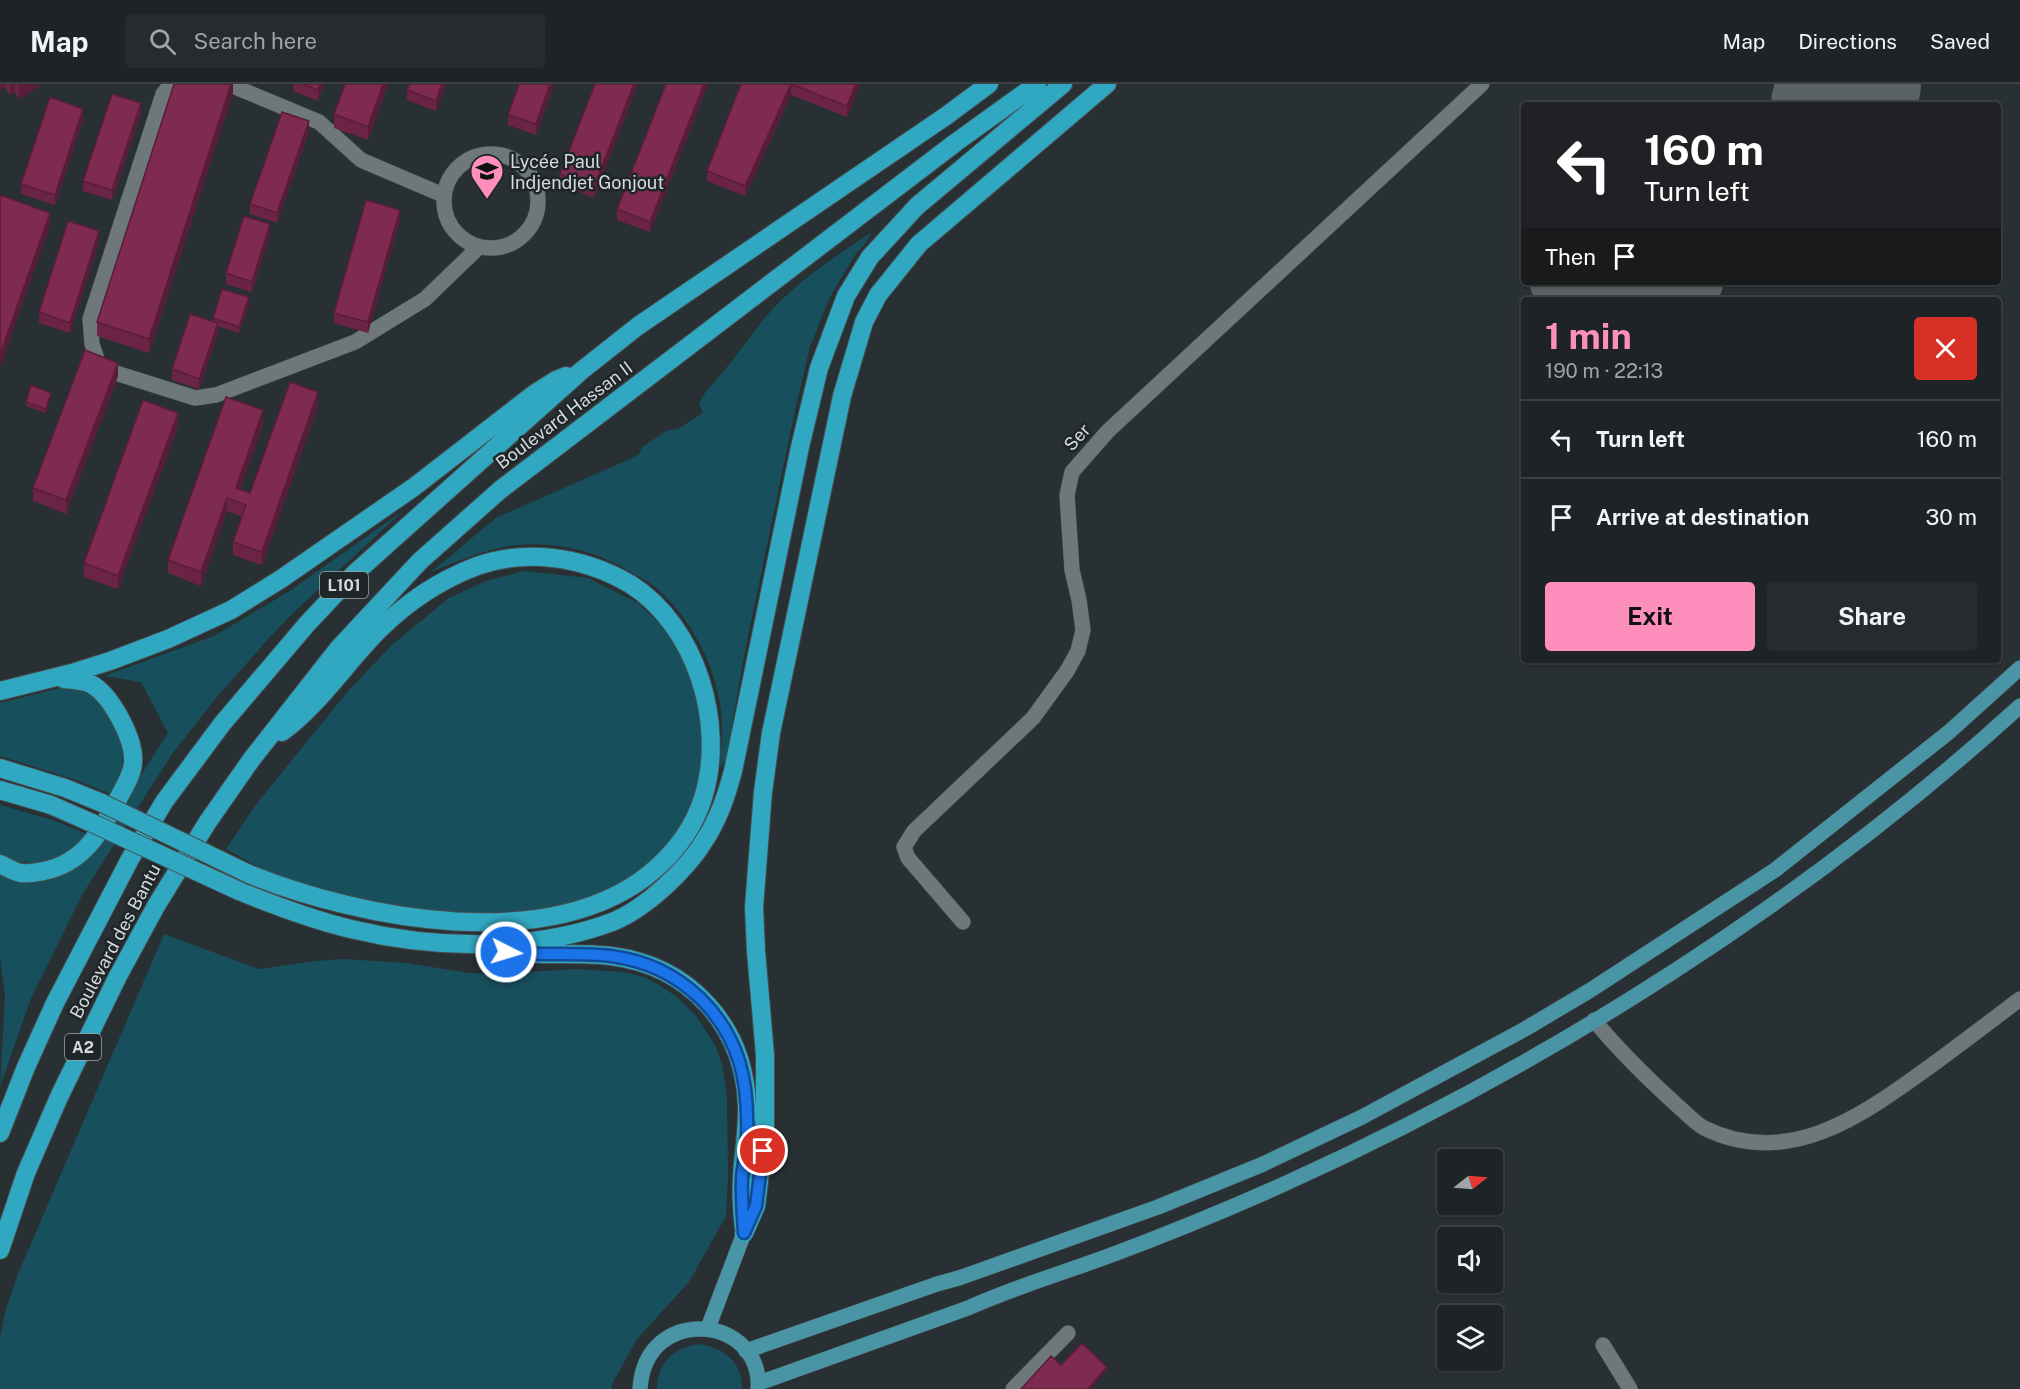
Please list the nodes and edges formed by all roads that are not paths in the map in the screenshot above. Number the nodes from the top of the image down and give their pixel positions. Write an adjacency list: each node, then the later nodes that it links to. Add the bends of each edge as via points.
1 (171, 84): 9 (street, via 163,93 90,319 92,344 100,368 195,398 216,395 355,342 425,299)
2 (228, 84): 8 (street, via 319,122 361,160)
3 (989, 84): 10 (highway, Boulevard Hassan II / L101, via 638,326)
4 (1037, 84): 15 (highway, Boulevard Hassan II, via 500,490 420,561 385,598 338,649)
5 (1063, 84): 22 (highway, via 917,206 870,257 846,296 819,368 800,447 733,771 717,817 698,852 670,881 612,921 525,943)
6 (1107, 84): 26 (highway, via 919,244 878,296 854,352 773,721 763,792 754,908 765,1056 765,1132 756,1206)
7 (1482, 84): 21 (street, Ser, via 1108,431 1072,472 1067,495 1072,570 1083,630 1078,651 1033,718 914,831 904,847 908,858)
8 (443, 195): 9 (street, via 448,222 466,242); 9 (street, via 453,170 475,155 502,154 525,168 537,192 538,206 531,225 518,240 506,246)
9 (479, 247)
10 (581, 371): 12 (highway, via 534,394 414,487 231,610 148,647); 18 (highway, Boulevard Hassan II / L101, via 354,574 222,724)
11 (2020, 668): 31 (main road, via 1949,732 1774,870 1588,991 1441,1076 1330,1133 1168,1203)
12 (44, 680): 13 (highway); 20 (highway, via 85,681 101,691 123,725 133,763 111,812 92,844 79,856 58,867 31,873)
13 (0, 691)
14 (2020, 706): 24 (main road, via 1881,823 1764,911)
15 (262, 747): 16 (highway, bridge, via 296,722 379,630 417,598 481,565 530,557 598,568 631,585 652,603 690,655 711,725 707,782 696,815 665,860 616,896 579,909 520,920 438,920 339,904 249,874 102,803); 19 (highway, Boulevard Hassan II)
16 (0, 768)
17 (0, 790): 22 (highway, bridge, via 51,805 280,908 350,929)
18 (144, 834): 25 (highway, Boulevard des Bantu / A2, via 56,1004)
19 (188, 854): 27 (highway, Boulevard des Bantu / A2, via 133,947 73,1065 26,1173)
20 (0, 864)
21 (963, 921)
22 (468, 944): 26 (highway, via 527,955 611,956 633,961 661,969 712,1010 728,1032 745,1079)
23 (2020, 999): 24 (street, via 1865,1111 1826,1130 1784,1142 1738,1140 1701,1127 1616,1048)
24 (1594, 1020): 32 (main road, via 1433,1112 1271,1190 1108,1256)
25 (0, 1132)
26 (744, 1233): 28 (main road)
27 (0, 1250)
28 (708, 1328): 31 (main road, via 735,1340); 33 (main road, via 672,1334 658,1344 640,1376)
29 (1068, 1332): 34 (street)
30 (1603, 1346): 35 (street)
31 (746, 1351): 32 (main road, via 755,1366)
32 (758, 1386)
33 (640, 1389)
34 (1013, 1389)
35 (1630, 1389)

